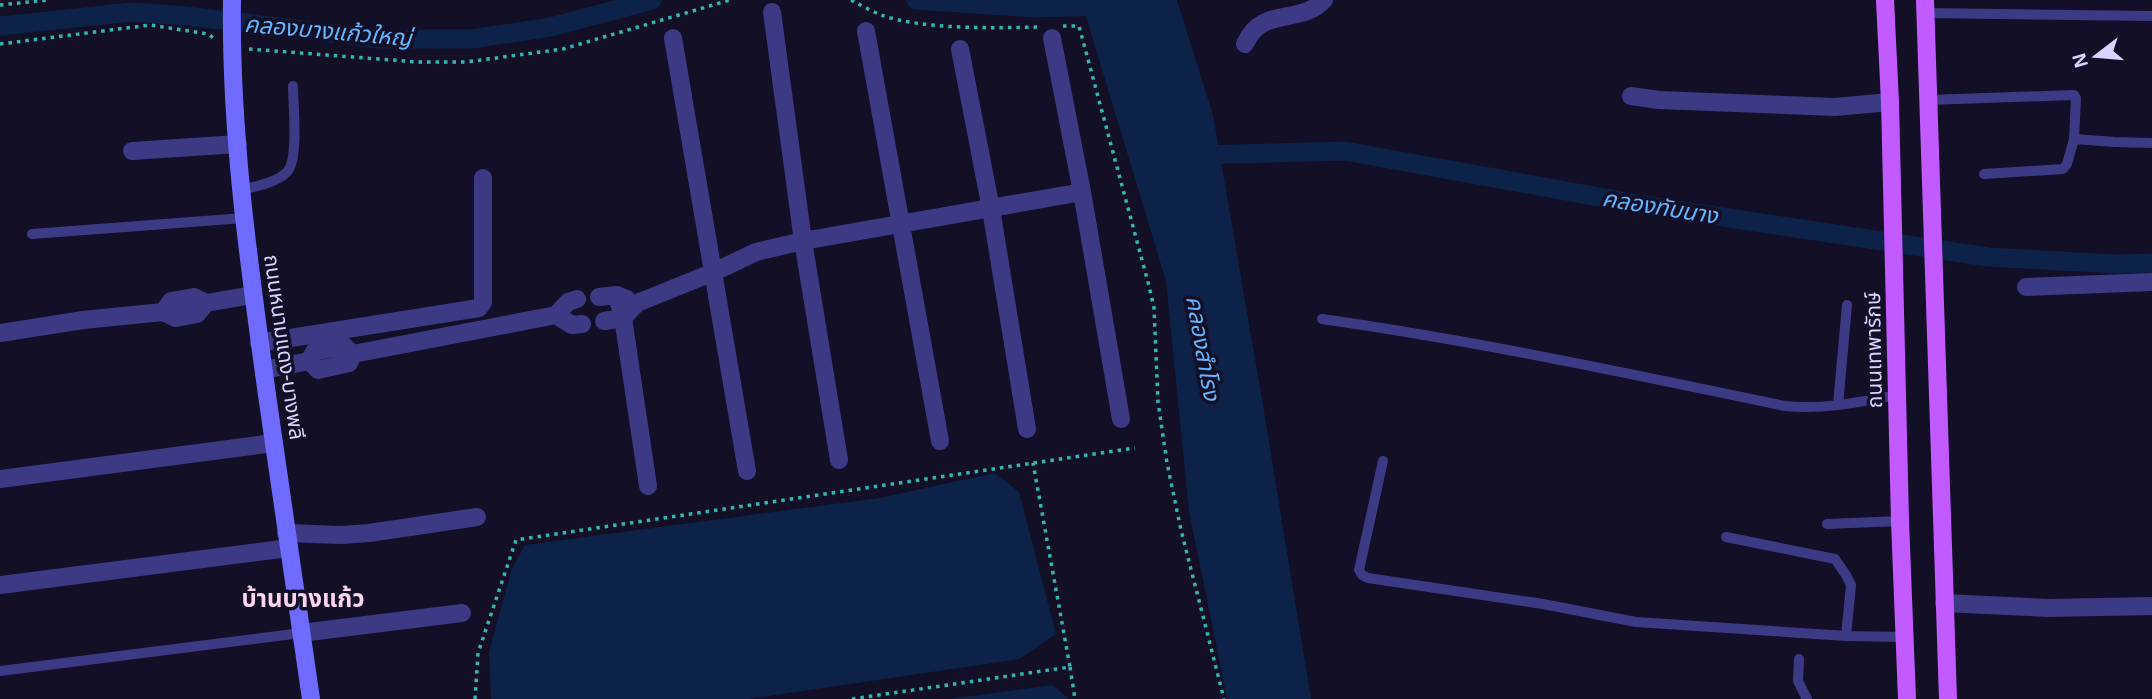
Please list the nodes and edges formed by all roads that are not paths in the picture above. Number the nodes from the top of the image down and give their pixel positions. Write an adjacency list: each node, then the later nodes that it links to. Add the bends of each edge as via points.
1 (232, 0): 18 (main road, ถนนหนามแดง-บางพลี)
2 (1324, 0): 10 (street, via 1308,11 1259,24)
3 (1885, 0): 15 (main road, ถนนเทพารักษ์)
4 (1925, 7): 6 (lane); 14 (main road)
5 (772, 12): 28 (street)
6 (2152, 16)
7 (866, 31): 26 (street)
8 (673, 38): 29 (street)
9 (1052, 38): 23 (street)
10 (1245, 44)
11 (960, 49): 24 (street)
12 (293, 86): 22 (lane, via 289,171)
13 (1631, 96): 15 (street, via 1835,107)
14 (1928, 100): 16 (lane, via 2074,95); 61 (main road)
15 (1890, 102): 44 (main road, ถนนเทพารักษ์)
16 (2074, 139): 17 (lane); 20 (lane, via 2063,169)
17 (2152, 143)
18 (238, 144): 19 (street); 22 (main road, ถนนหนามแดง-บางพลี)
19 (132, 151)
20 (1984, 174)
21 (484, 178): 42 (street, via 483,302 479,308)
22 (242, 190): 25 (main road, ถนนหนามแดง-บางพลี)
23 (1082, 192): 24 (street); 46 (street)
24 (991, 209): 26 (street); 47 (street)
25 (244, 218): 27 (lane); 32 (main road, ถนนหนามแดง-บางพลี)
26 (901, 223): 28 (street); 48 (street)
27 (32, 234)
28 (803, 241): 29 (street, via 755,252); 50 (street)
29 (714, 272): 34 (street); 52 (street)
30 (2152, 282): 31 (street)
31 (2026, 287)
32 (253, 295): 41 (street, via 206,303 197,314 176,318 163,312); 42 (main road, ถนนหนามแดง-บางพลี)
33 (577, 299): 36 (street)
34 (637, 303): 37 (street); 37 (street, via 608,296)
35 (1847, 305): 45 (lane)
36 (556, 315): 40 (street, via 572,326); 43 (street, via 353,354 344,346 314,352 309,361)
37 (623, 318): 39 (street); 54 (street)
38 (1322, 319): 45 (lane, via 1576,363 1785,406)
39 (604, 321)
40 (583, 324)
41 (0, 333)
42 (260, 343): 43 (main road, ถนนหนามแดง-บางพลี)
43 (264, 369): 49 (main road, ถนนหนามแดง-บางพลี)
44 (1897, 395): 45 (lane); 56 (main road, ถนนเทพารักษ์)
45 (1838, 405)
46 (1121, 419)
47 (1027, 429)
48 (940, 441)
49 (274, 443): 53 (street); 59 (main road, ถนนหนามแดง-บางพลี)
50 (839, 460)
51 (1383, 461): 65 (lane, via 1359,570 1368,578 1636,622)
52 (747, 471)
53 (0, 479)
54 (648, 486)
55 (477, 517): 59 (street)
56 (1900, 521): 57 (lane); 66 (main road, ถนนเทพารักษ์)
57 (1828, 524)
58 (1726, 537): 65 (lane, via 1835,559 1851,585)
59 (288, 540): 60 (street); 64 (main road, ถนนหนามแดง-บางพลี)
60 (0, 585)
61 (1944, 603): 62 (street); 72 (main road)
62 (2152, 606)
63 (462, 613): 64 (street)
64 (301, 633): 68 (lane); 69 (main road, ถนนหนามแดง-บางพลี)
65 (1846, 636): 66 (lane)
66 (1906, 637): 71 (main road, ถนนเทพารักษ์)
67 (1799, 659): 70 (lane, via 1798,681)
68 (0, 671)
69 (311, 699)
70 (1807, 699)
71 (1907, 699)
72 (1948, 699)

